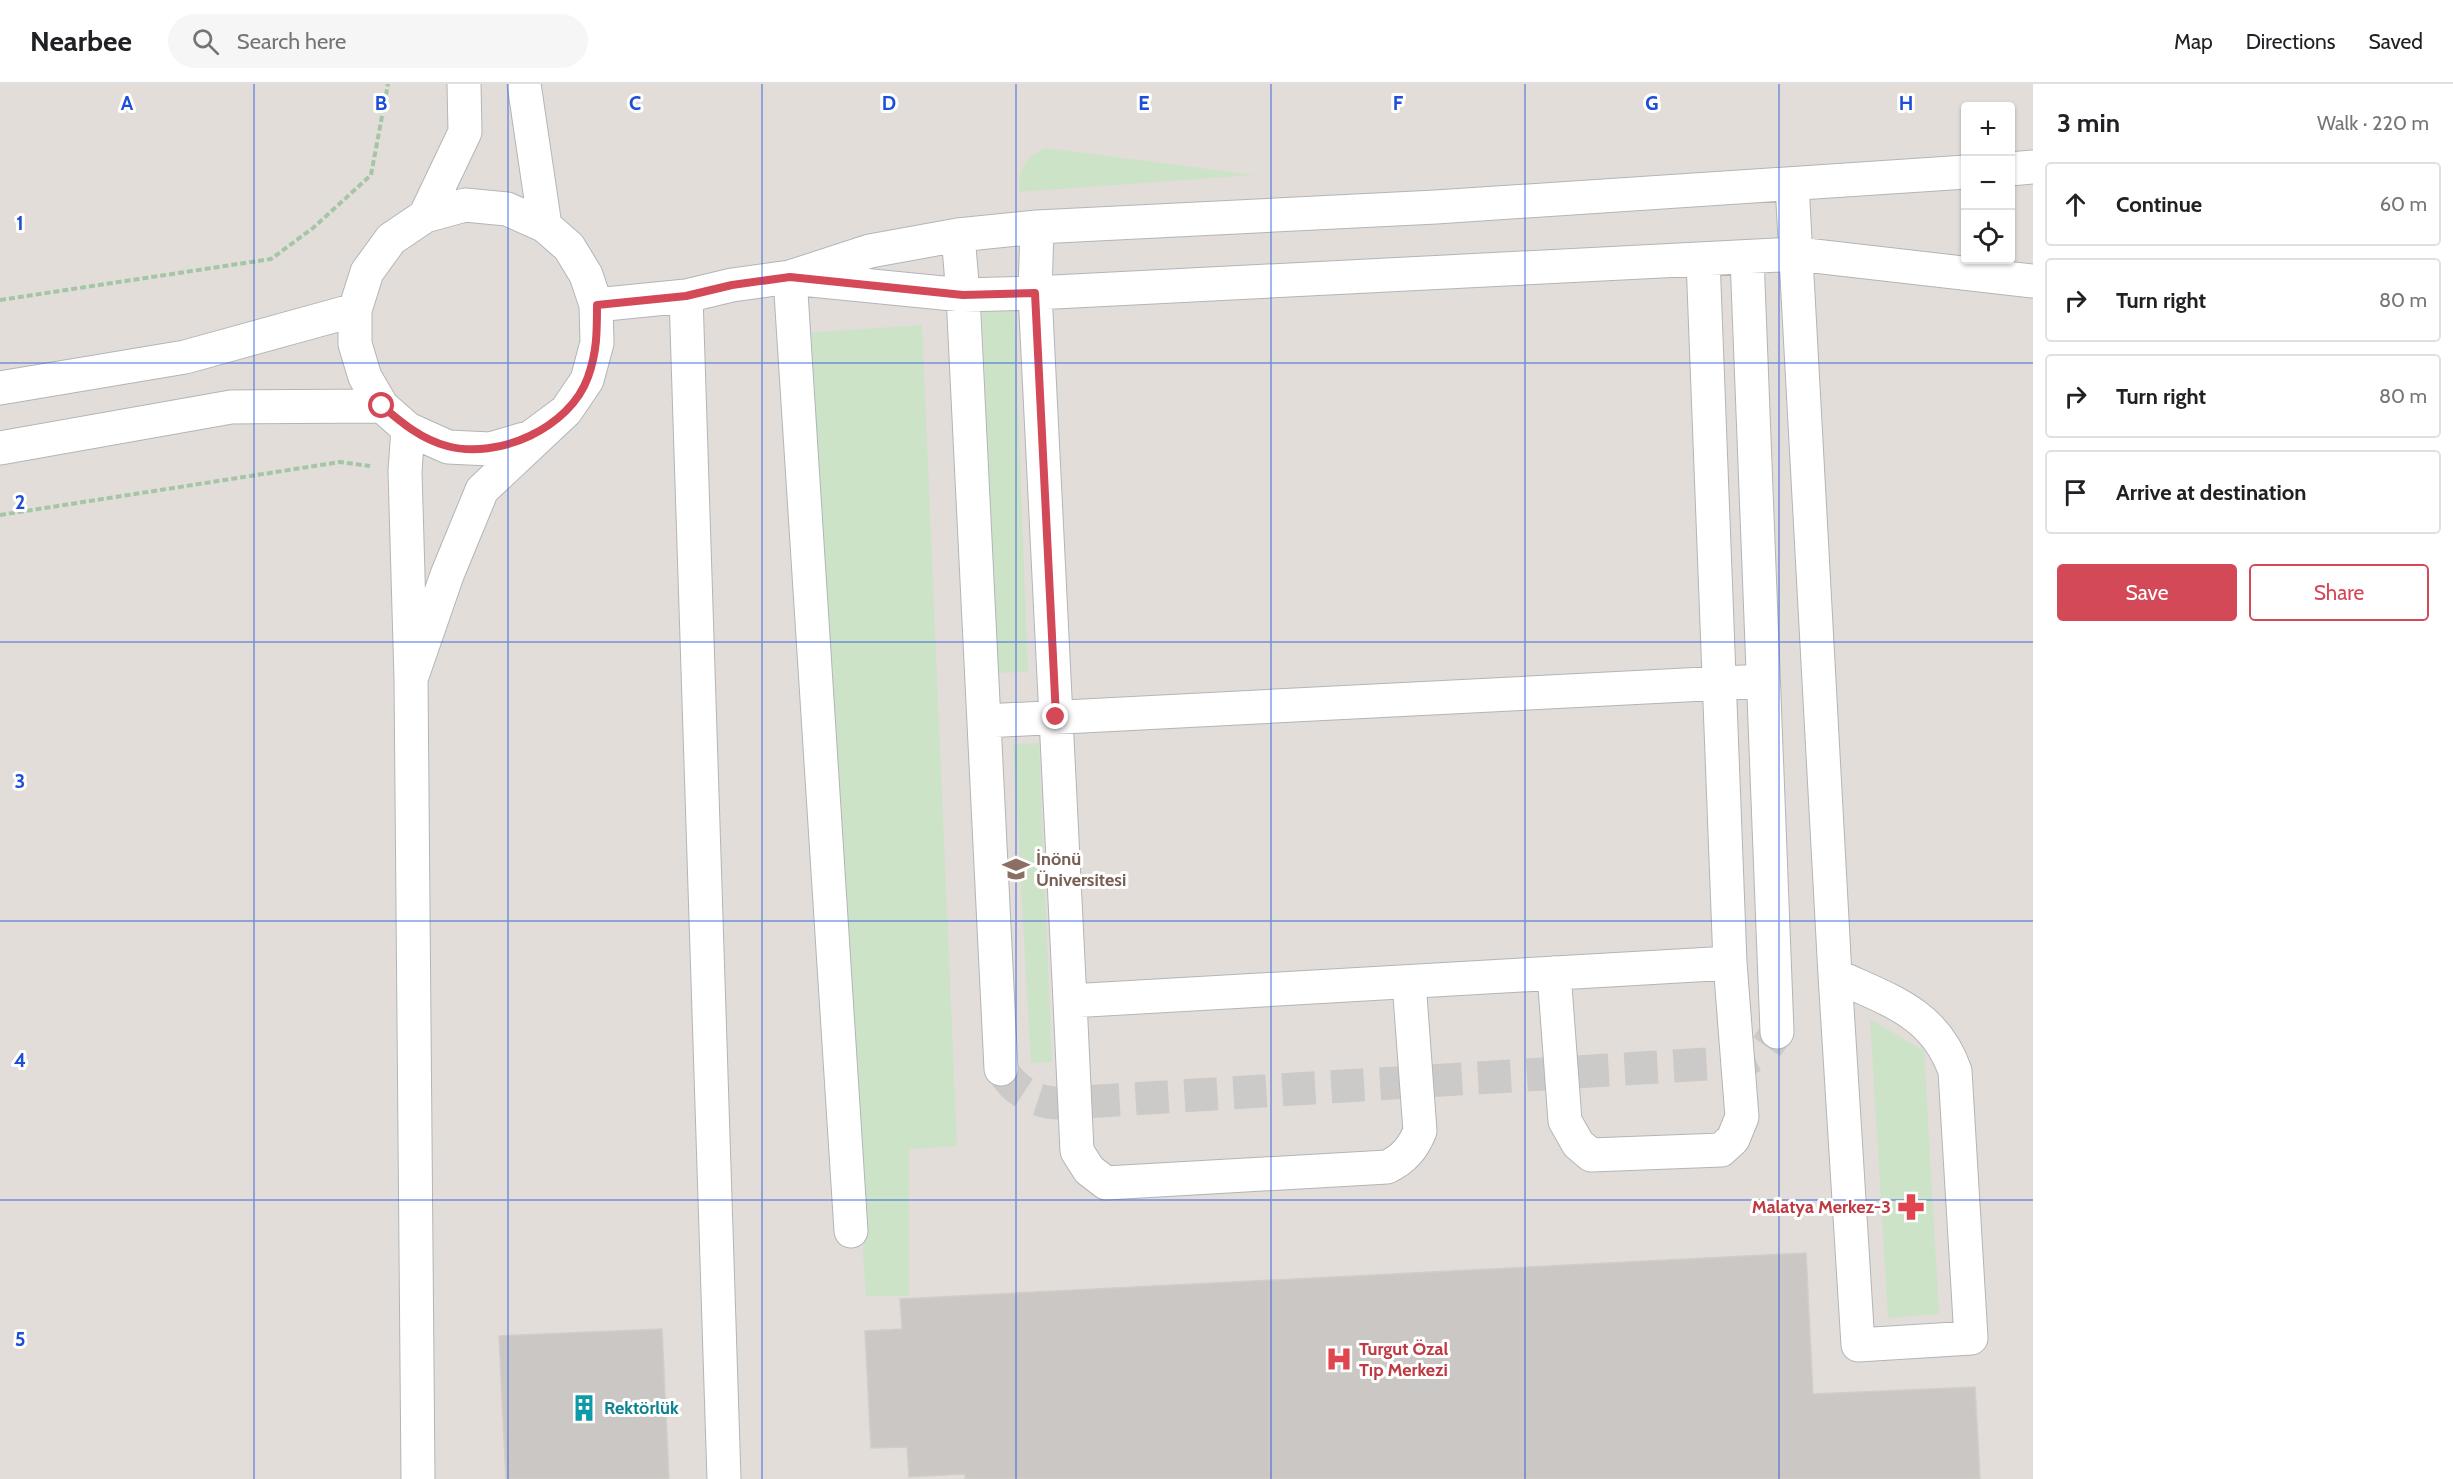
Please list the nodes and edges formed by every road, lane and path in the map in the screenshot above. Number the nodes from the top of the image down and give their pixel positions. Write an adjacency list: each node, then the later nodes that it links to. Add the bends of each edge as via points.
1 (388, 84): 20 (path, via 371,175 313,228 271,259)
2 (464, 84): 8 (street, via 465,132)
3 (524, 84): 9 (street)
4 (2033, 167): 5 (street)
5 (2015, 169)
6 (1961, 172): 7 (street)
7 (1792, 184): 10 (street); 12 (street)
8 (425, 216): 9 (street, via 465,205 507,209); 22 (street, via 391,239 367,272)
9 (545, 226): 21 (street, via 569,248 586,275)
10 (1037, 227): 11 (street); 17 (street)
11 (958, 235): 15 (street, via 870,251); 18 (street)
12 (1797, 254): 13 (street); 16 (street); 37 (street)
13 (1748, 257): 14 (street); 31 (street)
14 (1703, 260): 17 (street); 32 (street)
15 (790, 277): 18 (street); 19 (street); 42 (street)
16 (2033, 281)
17 (1035, 293): 18 (street); 33 (street)
18 (963, 295): 34 (street)
19 (686, 296): 21 (street); 44 (street)
20 (0, 300)
21 (597, 305): 25 (street, via 597,343 590,370)
22 (355, 310): 23 (street, via 185,357); 24 (street, via 355,344 364,377)
23 (0, 388)
24 (382, 406): 26 (street); 27 (street, via 231,407)
25 (566, 411): 26 (street, via 531,437 490,449 448,447); 30 (street, via 482,490)
26 (408, 429): 28 (street)
27 (0, 448)
28 (405, 471): 29 (path, via 340,462); 30 (street)
29 (0, 515)
30 (411, 679): 43 (street)
31 (1763, 681): 32 (street); 40 (street)
32 (1719, 683): 33 (street); 35 (street)
33 (1056, 717): 34 (street); 39 (street)
34 (985, 721): 41 (street)
35 (1730, 963): 36 (street); 36 (street, via 1742,1117 1733,1138 1721,1150 1591,1155 1578,1144 1565,1121)
36 (1554, 973): 38 (street)
37 (1835, 975): 37 (street, via 1858,1345 1971,1338 1955,1071 1931,1027 1918,1016)
38 (1409, 982): 39 (street); 39 (street, via 1420,1131 1411,1149 1396,1162 1387,1167 1117,1183 1096,1178 1077,1151)
39 (1070, 1001)
40 (1777, 1032)
41 (1001, 1069)
42 (851, 1231)
43 (418, 1479)
44 (724, 1479)

